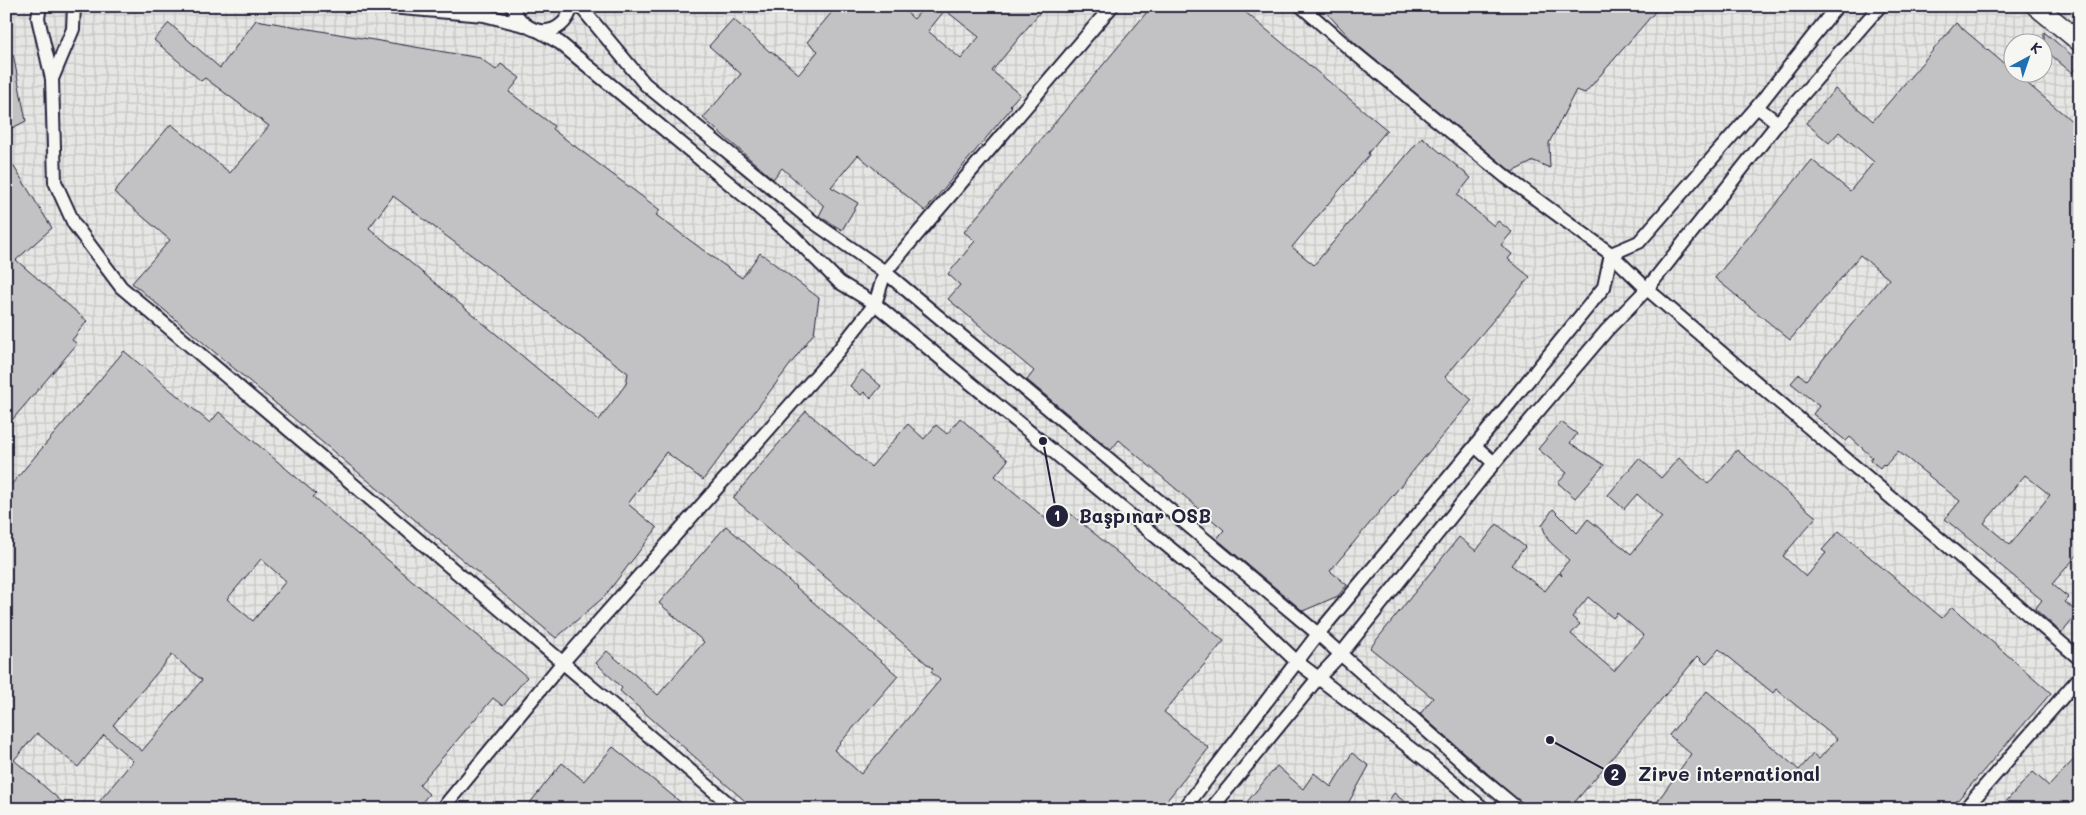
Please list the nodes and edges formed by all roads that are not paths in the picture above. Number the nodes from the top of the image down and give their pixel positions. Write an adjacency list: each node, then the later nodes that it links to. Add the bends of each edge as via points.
1 (40, 6): 15 (street, via 38,18)
2 (74, 6): 15 (street, via 74,29)
3 (378, 6): 12 (street, via 484,15)
4 (512, 6): 12 (street)
5 (572, 6): 13 (street, via 562,25)
6 (580, 6): 19 (street, via 645,84 812,221)
7 (1112, 6): 19 (street)
8 (1301, 6): 18 (street, via 1506,177)
9 (1837, 6): 16 (street)
10 (1880, 6): 17 (street)
11 (2036, 6): 14 (street)
12 (524, 25): 13 (street)
13 (539, 31): 21 (street, via 560,43 779,224 839,282)
14 (2080, 42)
15 (52, 79): 28 (street, via 55,182 74,224 121,288)
16 (1757, 107): 17 (street); 18 (street, via 1639,242)
17 (1778, 123): 20 (street)
18 (1611, 254): 20 (street); 22 (street, via 1604,287)
19 (885, 272): 21 (street); 24 (street)
20 (1647, 289): 23 (street, via 1607,330); 26 (street)
21 (875, 304): 27 (street, via 1229,597); 28 (street, via 838,351)
22 (1475, 446): 23 (street); 24 (street)
23 (1494, 463): 25 (street)
24 (1318, 634): 25 (street); 27 (street)
25 (1340, 654): 30 (street); 36 (street)
26 (2080, 659)
27 (1296, 661): 30 (street); 33 (street)
28 (563, 662): 31 (street); 32 (street)
29 (2080, 677): 37 (street)
30 (1318, 678): 34 (street); 35 (street)
31 (442, 809)
32 (734, 809)
33 (1184, 809)
34 (1210, 809)
35 (1484, 809)
36 (1518, 809)
37 (1965, 809)

